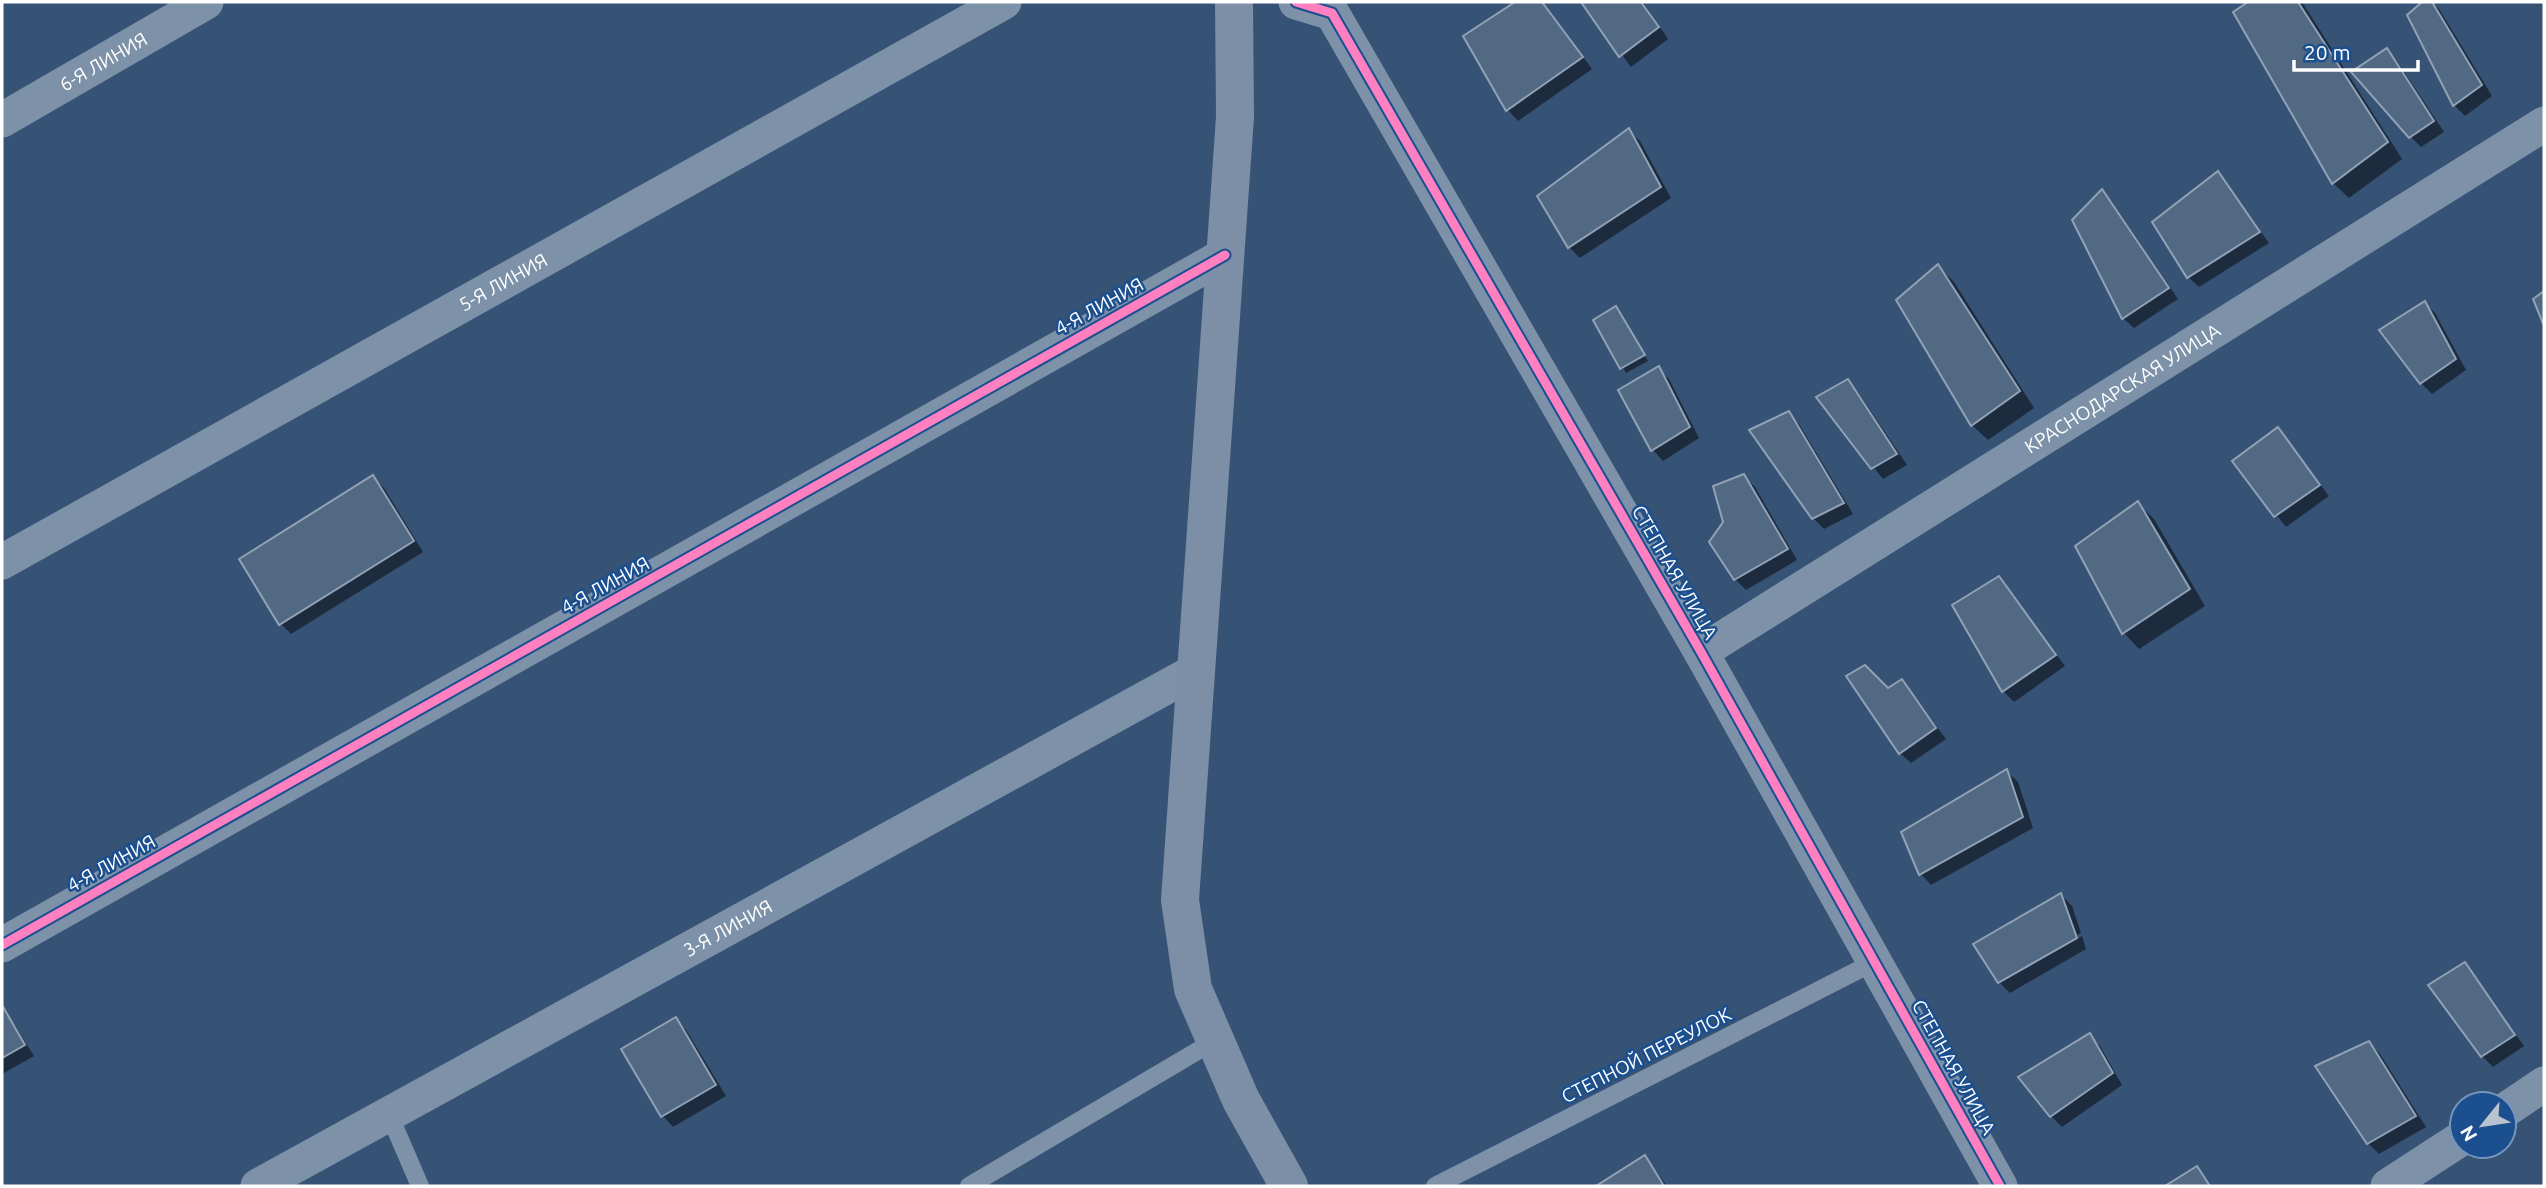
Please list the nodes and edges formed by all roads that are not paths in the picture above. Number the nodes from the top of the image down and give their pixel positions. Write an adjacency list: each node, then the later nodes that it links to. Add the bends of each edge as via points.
1 (206, 2): 6 (street, 6-Я ЛИНИЯ)
2 (1004, 2): 9 (street, 5-Я ЛИНИЯ)
3 (1234, 2): 8 (main road, via 1235,117)
4 (1296, 2): 5 (street, СТЕПНАЯ УЛИЦА)
5 (1340, 8): 10 (street, СТЕПНАЯ УЛИЦА)
6 (2, 120)
7 (2544, 124): 10 (street, КРАСНОДАРСКАЯ УЛИЦА)
8 (1226, 255): 11 (main road); 12 (street, 4-Я ЛИНИЯ)
9 (2, 562)
10 (1701, 652): 13 (street, СТЕПНАЯ УЛИЦА)
11 (1197, 670): 14 (main road, via 1180,900 1193,989); 17 (street, 3-Я ЛИНИЯ)
12 (2, 945)
13 (1876, 961): 23 (lane, СТЕПНОЙ ПЕРЕУЛОК); 24 (street, СТЕПНАЯ УЛИЦА)
14 (1216, 1040): 21 (lane); 22 (main road, via 1241,1100)
15 (2544, 1084): 16 (street)
16 (2518, 1102)
17 (388, 1114): 19 (street, 3-Я ЛИНИЯ); 20 (lane)
18 (2448, 1147): 25 (street)
19 (258, 1186)
20 (419, 1186)
21 (968, 1186)
22 (1289, 1186)
23 (1435, 1186)
24 (2000, 1186)
25 (2388, 1186)

